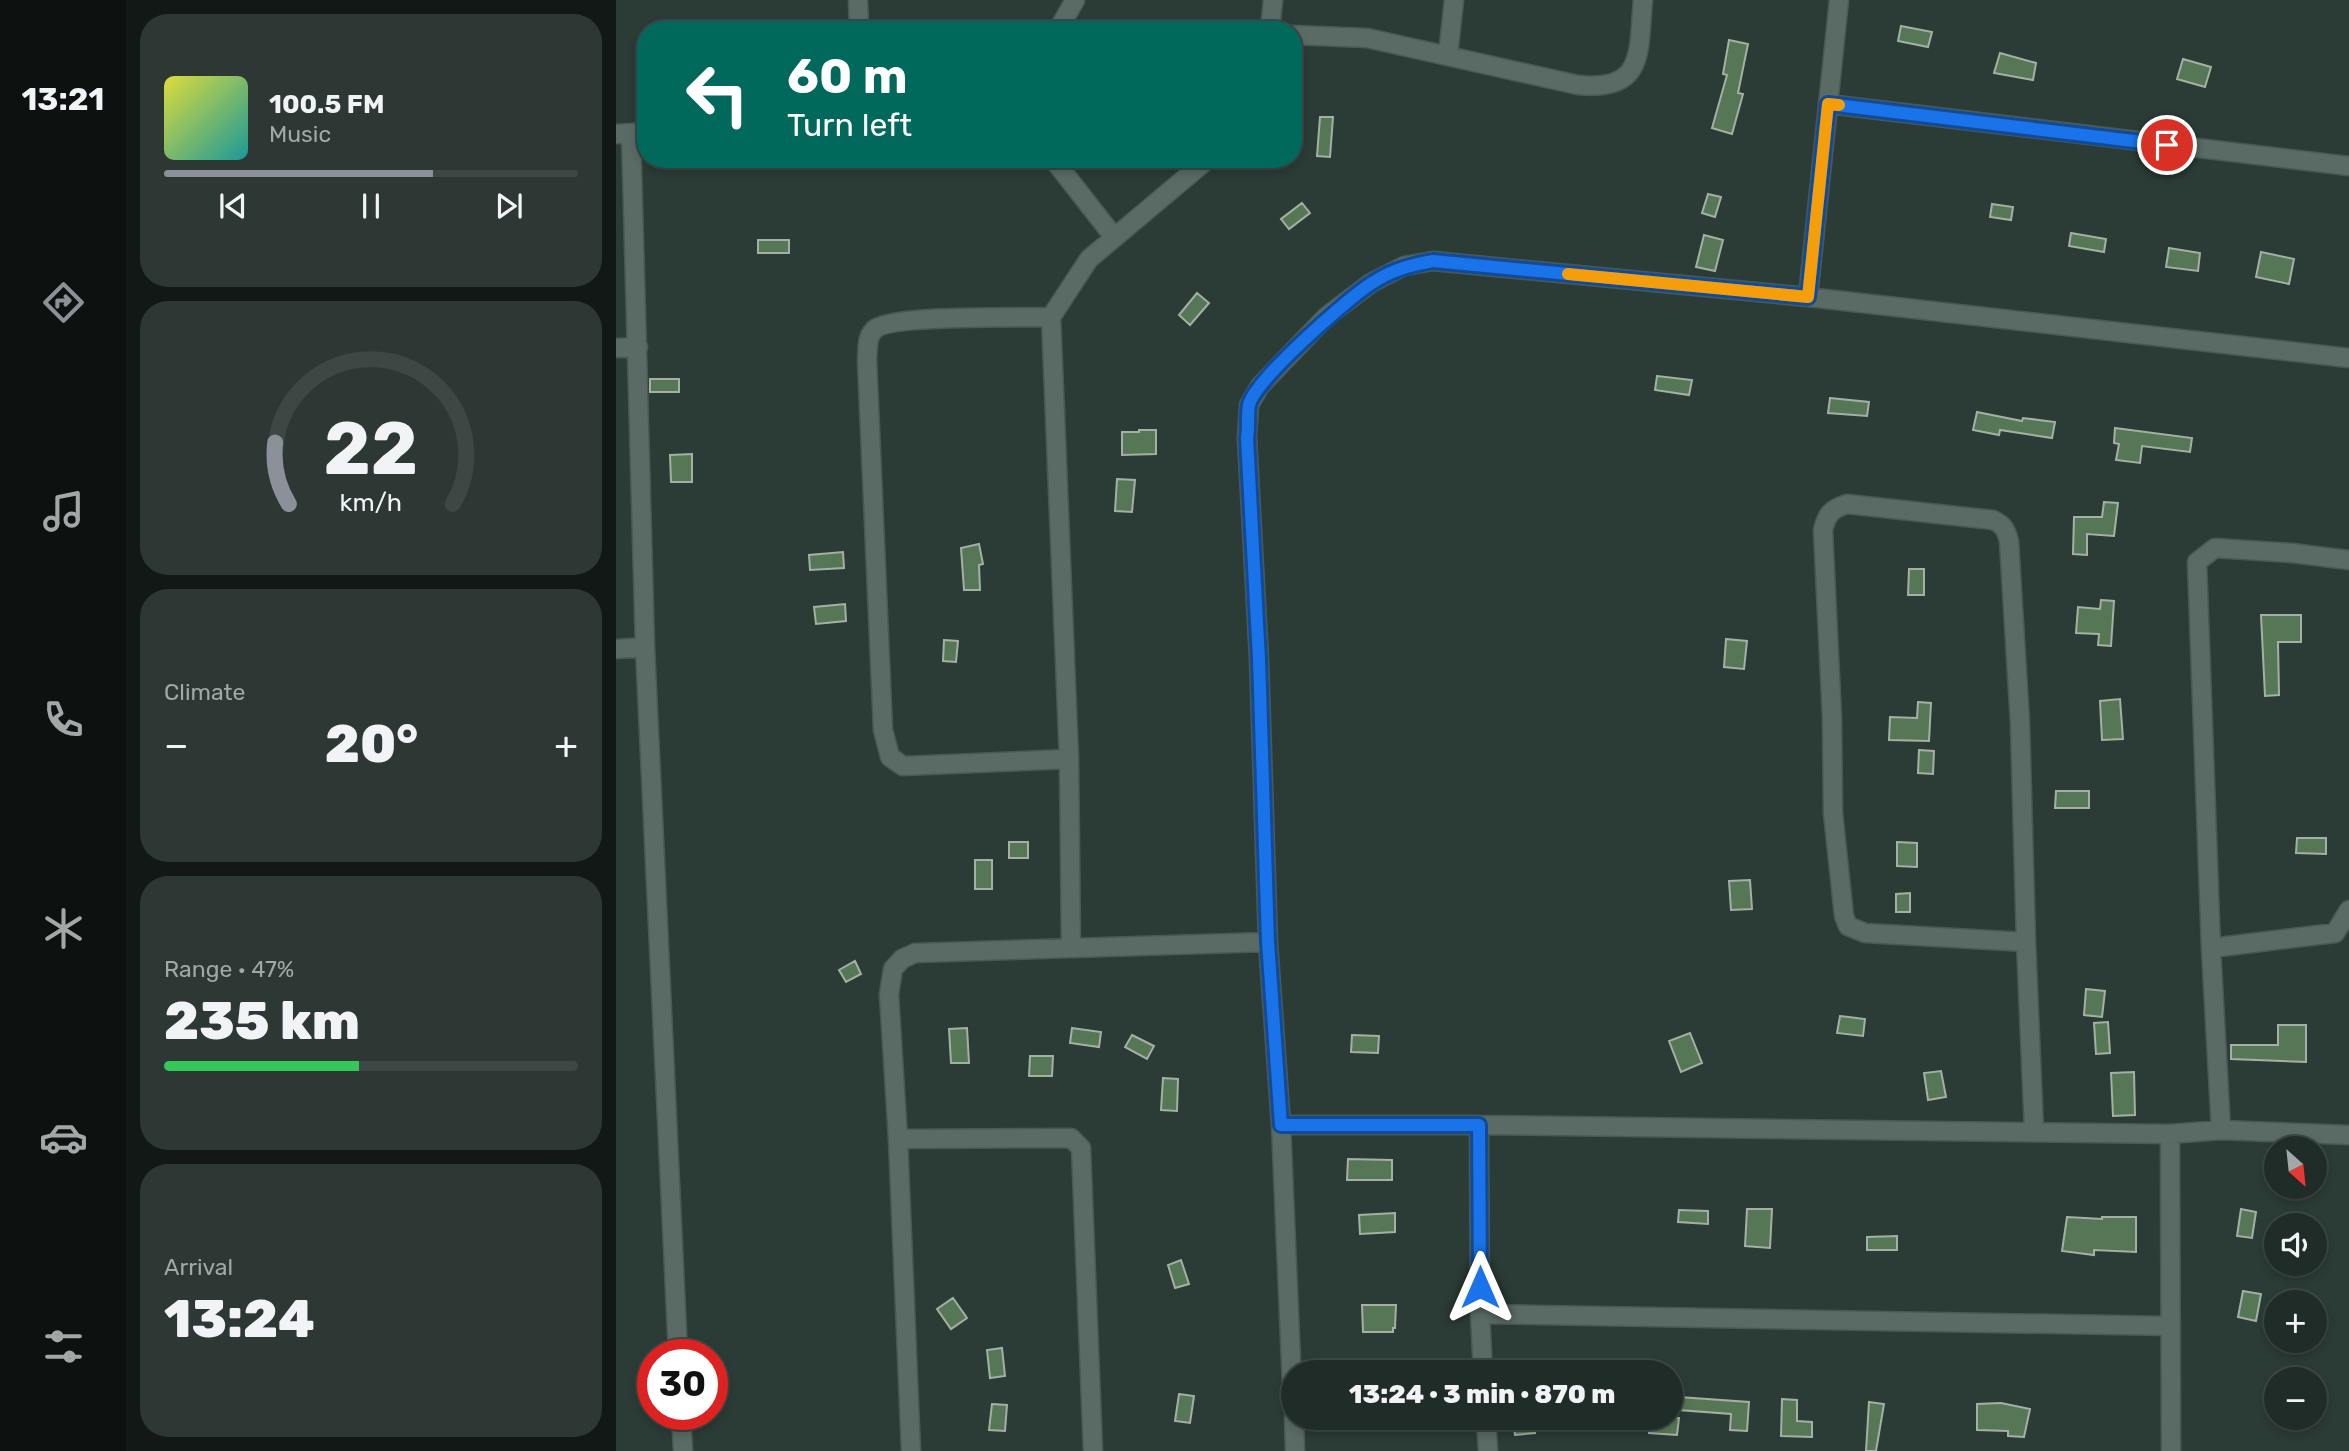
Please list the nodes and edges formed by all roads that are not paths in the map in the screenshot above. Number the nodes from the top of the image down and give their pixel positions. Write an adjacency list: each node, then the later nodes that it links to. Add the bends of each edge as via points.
1 (858, 0): 7 (street)
2 (1075, 0): 8 (street)
3 (1273, 0): 9 (street)
4 (1454, 0): 11 (street)
5 (1643, 0): 11 (street, via 1637,59 1632,72 1613,83 1578,85)
6 (1839, 0): 12 (street)
7 (859, 21)
8 (1063, 21)
9 (1271, 21)
10 (1302, 35): 11 (street, via 1367,38)
11 (1448, 55)
12 (1828, 104): 14 (street); 18 (street)
13 (631, 133): 20 (street)
14 (2349, 166)
15 (1060, 168): 17 (street)
16 (1197, 168): 17 (street)
17 (1114, 237): 19 (street, via 1090,259)
18 (1808, 297): 22 (street); 28 (street, via 1433,261 1404,266 1371,283 1326,317 1260,386 1249,405 1247,438)
19 (1051, 317): 26 (street); 26 (street, via 884,323 868,339 875,575 883,730 895,763)
20 (638, 347): 21 (street); 24 (street)
21 (616, 348)
22 (2349, 358)
23 (2349, 560): 31 (street, via 2215,548 2197,562)
24 (645, 647): 25 (street); 41 (street)
25 (616, 649)
26 (1069, 759): 30 (street)
27 (2349, 910): 31 (street, via 2335,933)
28 (1268, 942): 30 (street); 32 (street)
29 (2026, 942): 29 (street, via 1865,933 1848,926 1833,813 1823,530 1826,515 1835,508 1847,504 1993,520 2006,530 2020,723); 35 (street)
30 (1071, 947): 38 (street, via 915,953 902,959 893,969 889,994)
31 (2211, 948): 34 (street)
32 (1281, 1125): 33 (street); 42 (street)
33 (1479, 1125): 35 (street); 39 (street)
34 (2221, 1130): 36 (street); 37 (street)
35 (2034, 1131): 36 (street)
36 (2170, 1134): 40 (street)
37 (2349, 1135)
38 (898, 1139): 48 (street); 49 (street, via 1071,1138 1078,1143)
39 (1480, 1314): 40 (street); 43 (street)
40 (2170, 1326): 52 (street)
41 (677, 1339)
42 (1291, 1360)
43 (1482, 1360)
44 (682, 1430): 47 (street)
45 (1294, 1430): 50 (street)
46 (1487, 1430): 51 (street)
47 (683, 1451)
48 (911, 1451)
49 (1093, 1451)
50 (1295, 1451)
51 (1488, 1451)
52 (2171, 1451)

